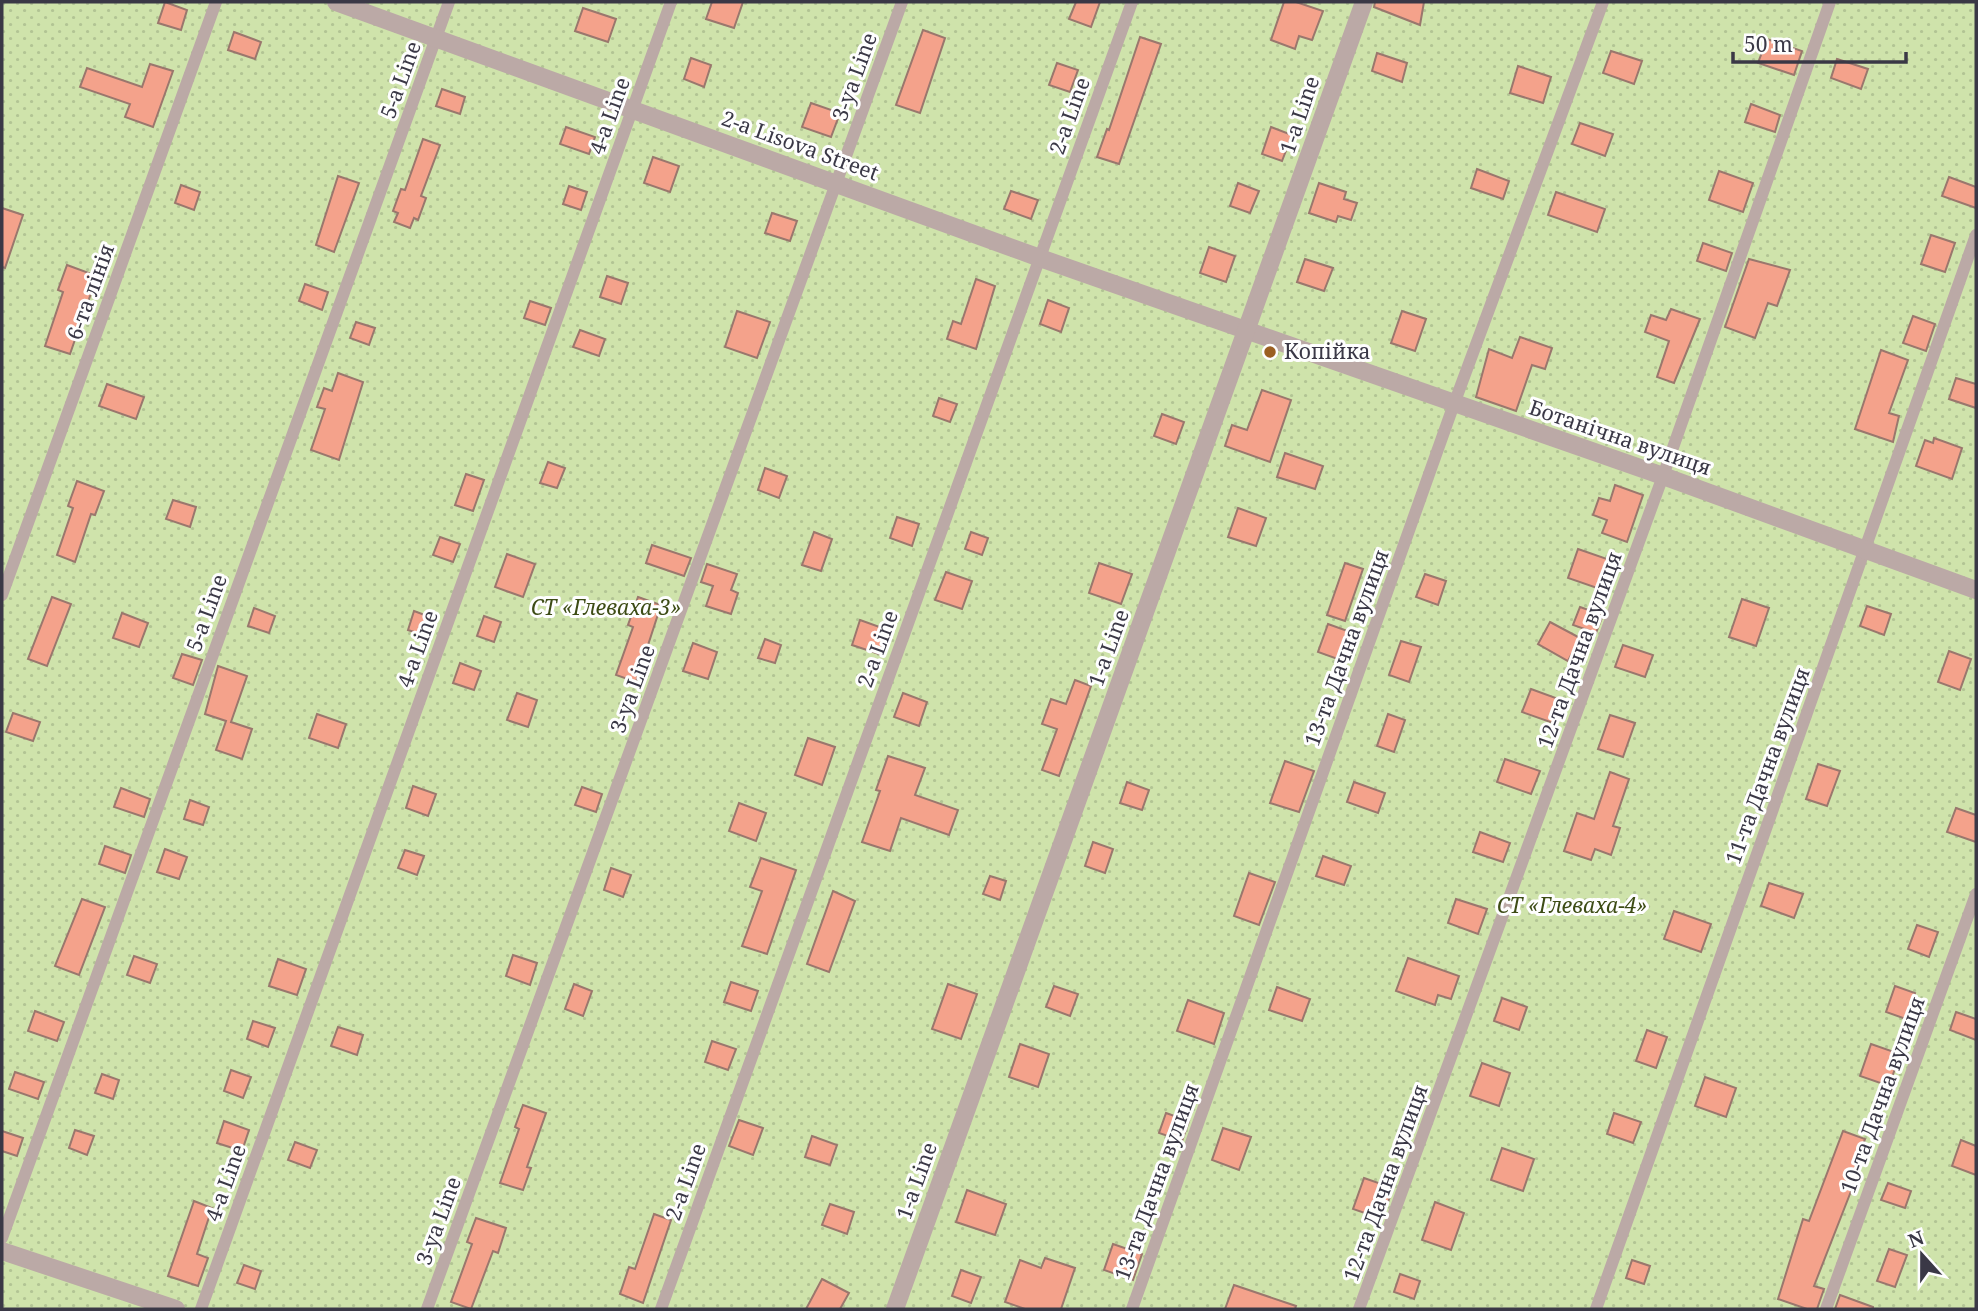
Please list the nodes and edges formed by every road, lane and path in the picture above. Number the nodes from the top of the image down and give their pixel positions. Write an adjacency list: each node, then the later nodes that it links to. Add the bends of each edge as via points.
1 (216, 2): 20 (lane, 6-та лінія)
2 (336, 2): 10 (street, 2-a Lisova Street)
3 (449, 2): 10 (lane, 5-a Line)
4 (671, 2): 11 (lane, 4-a Line)
5 (902, 2): 12 (lane, 3-ya Line)
6 (1132, 2): 14 (lane, 2-a Line)
7 (1364, 2): 15 (street, 1-a Line)
8 (1603, 2): 16 (lane, 13-та Дачна вулиця)
9 (1830, 2): 17 (lane, 12-та Дачна вулиця)
10 (436, 38): 11 (street, 2-a Lisova Street); 22 (lane, 5-a Line)
11 (633, 110): 12 (street, 2-a Lisova Street); 25 (lane, 4-a Line)
12 (837, 184): 14 (street, 2-a Lisova Street); 26 (lane, 3-ya Line)
13 (1976, 235): 18 (lane, 11-та Дачна вулиця)
14 (1040, 258): 15 (street, 2-a Lisova Street); 27 (lane, 2-a Line)
15 (1248, 331): 16 (street, Ботанічна вулиця); 28 (street, 1-a Line)
16 (1454, 404): 17 (street, Ботанічна вулиця); 29 (lane, 13-та Дачна вулиця)
17 (1664, 476): 18 (street, Ботанічна вулиця); 30 (lane, 12-та Дачна вулиця)
18 (1865, 551): 19 (street, Ботанічна вулиця); 31 (lane, 11-та Дачна вулиця)
19 (1976, 590)
20 (2, 595)
21 (1976, 894): 32 (lane, 10-та Дачна вулиця)
22 (2, 1238)
23 (2, 1251): 24 (street)
24 (176, 1309)
25 (201, 1309)
26 (427, 1309)
27 (661, 1309)
28 (895, 1309)
29 (1132, 1309)
30 (1359, 1309)
31 (1596, 1309)
32 (1826, 1309)

